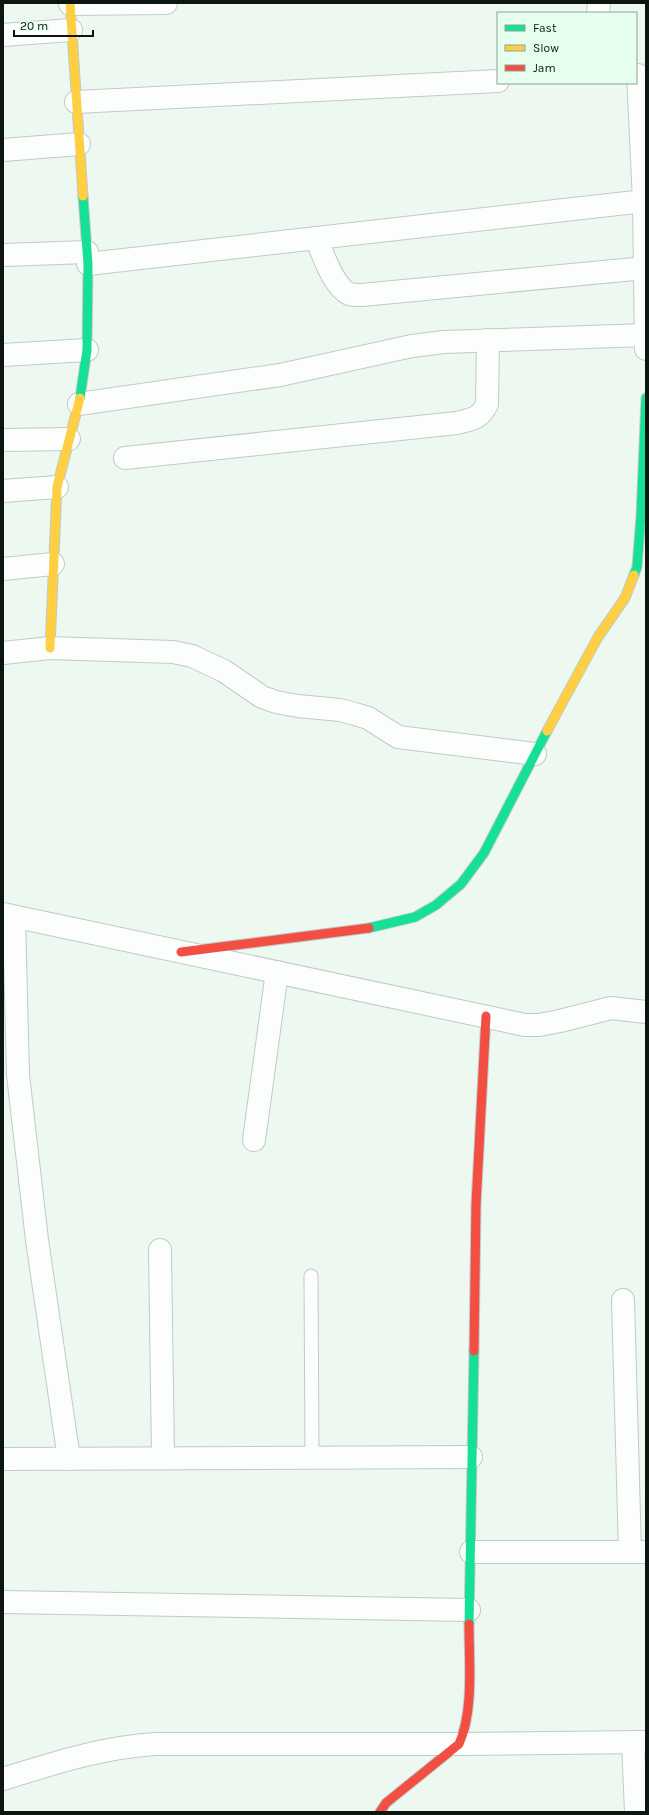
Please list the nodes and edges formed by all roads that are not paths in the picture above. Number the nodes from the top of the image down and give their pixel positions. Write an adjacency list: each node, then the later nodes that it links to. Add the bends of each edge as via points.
1 (166, 3): 2 (street)
2 (70, 4): 3 (street)
3 (71, 30): 4 (street); 7 (street)
4 (3, 35)
5 (640, 75): 10 (street)
6 (497, 81): 7 (street)
7 (76, 102): 8 (street)
8 (79, 144): 9 (street); 13 (street)
9 (3, 150)
10 (644, 201): 11 (street); 14 (street)
11 (316, 238): 13 (street); 14 (street, via 336,281 350,294 370,295)
12 (3, 255): 13 (street)
13 (87, 258): 18 (street)
14 (645, 268): 15 (street)
15 (646, 335): 16 (street); 17 (street)
16 (488, 340): 21 (street, via 412,346 280,375); 24 (street, via 487,404 482,413 475,418 457,423)
17 (646, 349)
18 (87, 350): 19 (street); 21 (street)
19 (3, 355)
20 (646, 398): 31 (street, via 637,567 625,598 598,637)
21 (79, 404): 22 (street)
22 (69, 439): 23 (street); 25 (street)
23 (3, 440)
24 (125, 458)
25 (57, 488): 26 (street); 27 (street)
26 (3, 491)
27 (53, 564): 28 (street); 29 (street)
28 (3, 569)
29 (50, 648): 30 (street); 31 (street, via 173,652 192,656 224,671 262,697 276,702 355,714 368,718 398,737)
30 (3, 653)
31 (535, 754): 33 (street, via 484,853 461,884 436,905 415,917 368,928)
32 (9, 915): 33 (street); 45 (street, via 18,1075 37,1240)
33 (181, 952): 34 (street)
34 (277, 972): 36 (street); 37 (street)
35 (646, 1012): 36 (street, via 611,1008 539,1025 525,1025)
36 (486, 1016): 42 (street, via 476,1204)
37 (254, 1140)
38 (160, 1250): 43 (street)
39 (311, 1276): 41 (lane)
40 (623, 1300): 47 (street)
41 (312, 1457): 42 (street); 43 (street)
42 (471, 1457): 46 (street)
43 (163, 1458): 45 (street)
44 (3, 1459): 45 (street)
45 (69, 1459)
46 (471, 1552): 47 (street); 49 (street)
47 (638, 1552)
48 (3, 1602): 49 (street)
49 (469, 1610): 51 (street, via 468,1716)
50 (639, 1742): 51 (street); 54 (street)
51 (459, 1744): 52 (street, via 130,1745 75,1757); 53 (street, via 386,1803)
52 (3, 1779)
53 (380, 1812)
54 (636, 1812)

